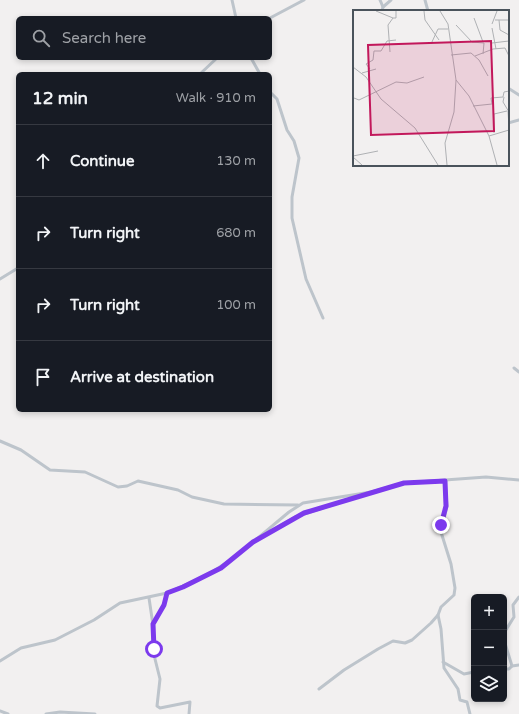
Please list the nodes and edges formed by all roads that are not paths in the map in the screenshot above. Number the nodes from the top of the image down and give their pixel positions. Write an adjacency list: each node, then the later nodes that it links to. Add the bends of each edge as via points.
1 (232, 0): 8 (street)
2 (304, 0): 9 (street)
3 (380, 0): 6 (street)
4 (391, 0): 6 (street)
5 (425, 0): 7 (street)
6 (382, 9)
7 (428, 10)
8 (236, 16)
9 (272, 17)
10 (215, 60): 12 (street)
11 (252, 60): 13 (street)
12 (202, 72)
13 (259, 72)
14 (509, 89): 16 (street)
15 (272, 94): 21 (street, via 277,99 299,158 292,197 292,218 306,279)
16 (519, 94)
17 (519, 120): 18 (street)
18 (509, 123)
19 (16, 269): 20 (street)
20 (0, 279)
21 (323, 318)
22 (514, 368): 23 (street)
23 (519, 372)
24 (0, 441): 28 (street, via 21,450 50,470 85,472 118,486 127,486 138,481 224,504)
25 (519, 480): 26 (street, via 486,477)
26 (445, 481): 27 (street, via 404,483); 33 (street, via 446,506 441,532 455,588 454,595 441,607)
27 (365, 494): 28 (street); 29 (street, via 295,517)
28 (298, 505): 29 (street)
29 (253, 542): 30 (street, via 221,568)
30 (167, 593): 32 (street); 34 (street, via 164,605)
31 (519, 597): 35 (street, via 513,604 514,617)
32 (149, 598): 34 (street); 37 (street, via 120,603 55,640 21,648)
33 (438, 616): 38 (street); 43 (street, via 412,640 405,643 393,642 378,649)
34 (153, 624): 48 (street, via 155,659 160,679 156,706 160,708 190,702)
35 (506, 630)
36 (507, 650): 40 (street)
37 (0, 661)
38 (442, 662): 42 (street, via 464,674); 49 (street, via 458,688 460,700 467,702)
39 (519, 665): 40 (street)
40 (512, 666): 41 (street)
41 (507, 669)
42 (471, 673)
43 (319, 689)
44 (0, 711): 45 (street)
45 (8, 714)
46 (46, 714): 47 (street)
47 (95, 714)
48 (189, 714)
49 (470, 714)

